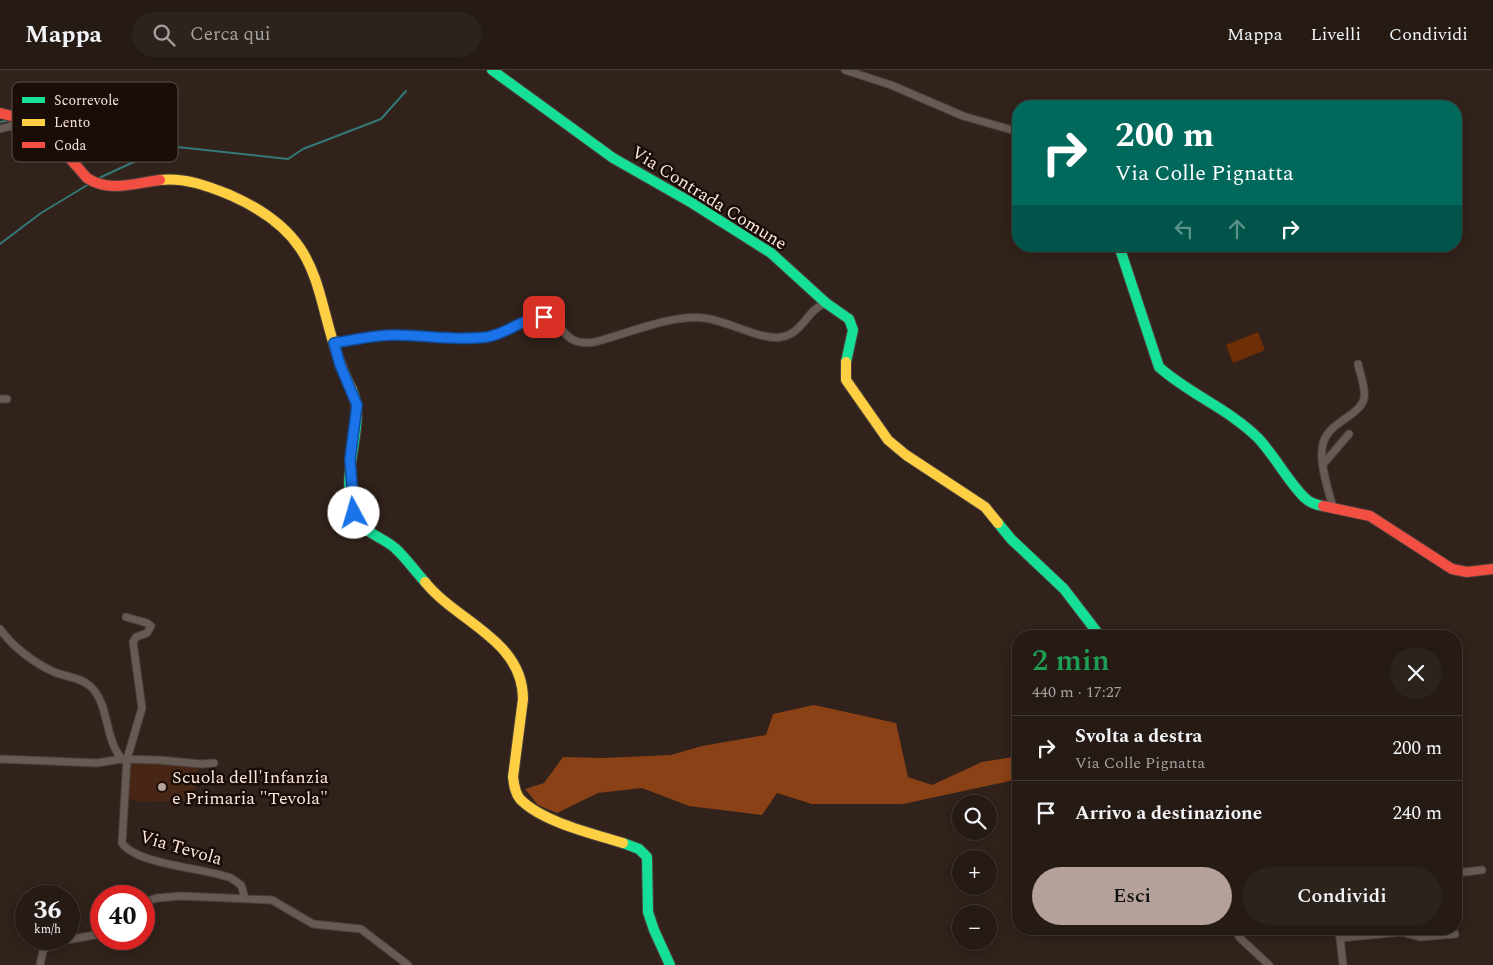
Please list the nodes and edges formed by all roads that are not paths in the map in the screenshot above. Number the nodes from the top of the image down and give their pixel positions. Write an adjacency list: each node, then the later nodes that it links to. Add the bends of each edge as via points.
1 (492, 70): 6 (street, Via Contrada Comune, via 610,156 771,253)
2 (845, 70): 3 (street, via 891,84 963,116)
3 (1012, 130)
4 (74, 162): 7 (street, via 89,180 98,185 113,186 167,178 182,180 238,199 266,213 293,235 312,263)
5 (1120, 252): 11 (street, via 1161,370 1206,398 1257,437 1304,498)
6 (826, 303): 7 (street, via 815,309 793,333 780,338 724,322 692,317 595,342 581,342 568,338 553,321 542,317 486,337 459,340 390,335); 15 (street, Via Contrada Comune, via 852,323 853,335 845,363 846,380 888,440 906,456 985,507 1011,540 1064,589)
7 (334, 343): 32 (street, via 357,405 350,472 357,520 399,552 439,598 499,645 511,659 523,693 513,779 515,793 541,813 644,852 648,861 650,923)
8 (1358, 364): 10 (street, via 1363,401 1357,410 1333,428 1322,447)
9 (1349, 434): 10 (street)
10 (1324, 463): 11 (street)
11 (1333, 508): 12 (street, via 1370,516 1452,569 1467,572)
12 (1493, 569)
13 (126, 617): 17 (street, Via Tevola, via 151,626 147,633 136,636 133,641 142,708)
14 (0, 630): 17 (street, Via Tevola, via 17,648 41,665 91,687 98,698 116,751)
15 (1095, 630)
16 (0, 759): 17 (street, via 97,763)
17 (124, 759): 18 (street, via 197,764); 21 (street, Via Tevola, via 124,846 166,863 231,878 241,884)
18 (214, 762)
19 (1482, 870): 20 (street)
20 (1462, 872)
21 (245, 898): 22 (street); 31 (street, via 275,901 313,924 358,928)
22 (155, 899)
23 (1238, 935): 33 (street)
24 (1340, 935): 29 (street)
25 (1372, 935): 29 (street)
26 (1412, 935): 27 (street)
27 (1443, 935)
28 (90, 936): 30 (street, via 49,943)
29 (1340, 938): 34 (street)
30 (40, 965)
31 (408, 965)
32 (670, 965)
33 (1269, 965)
34 (1342, 965)

